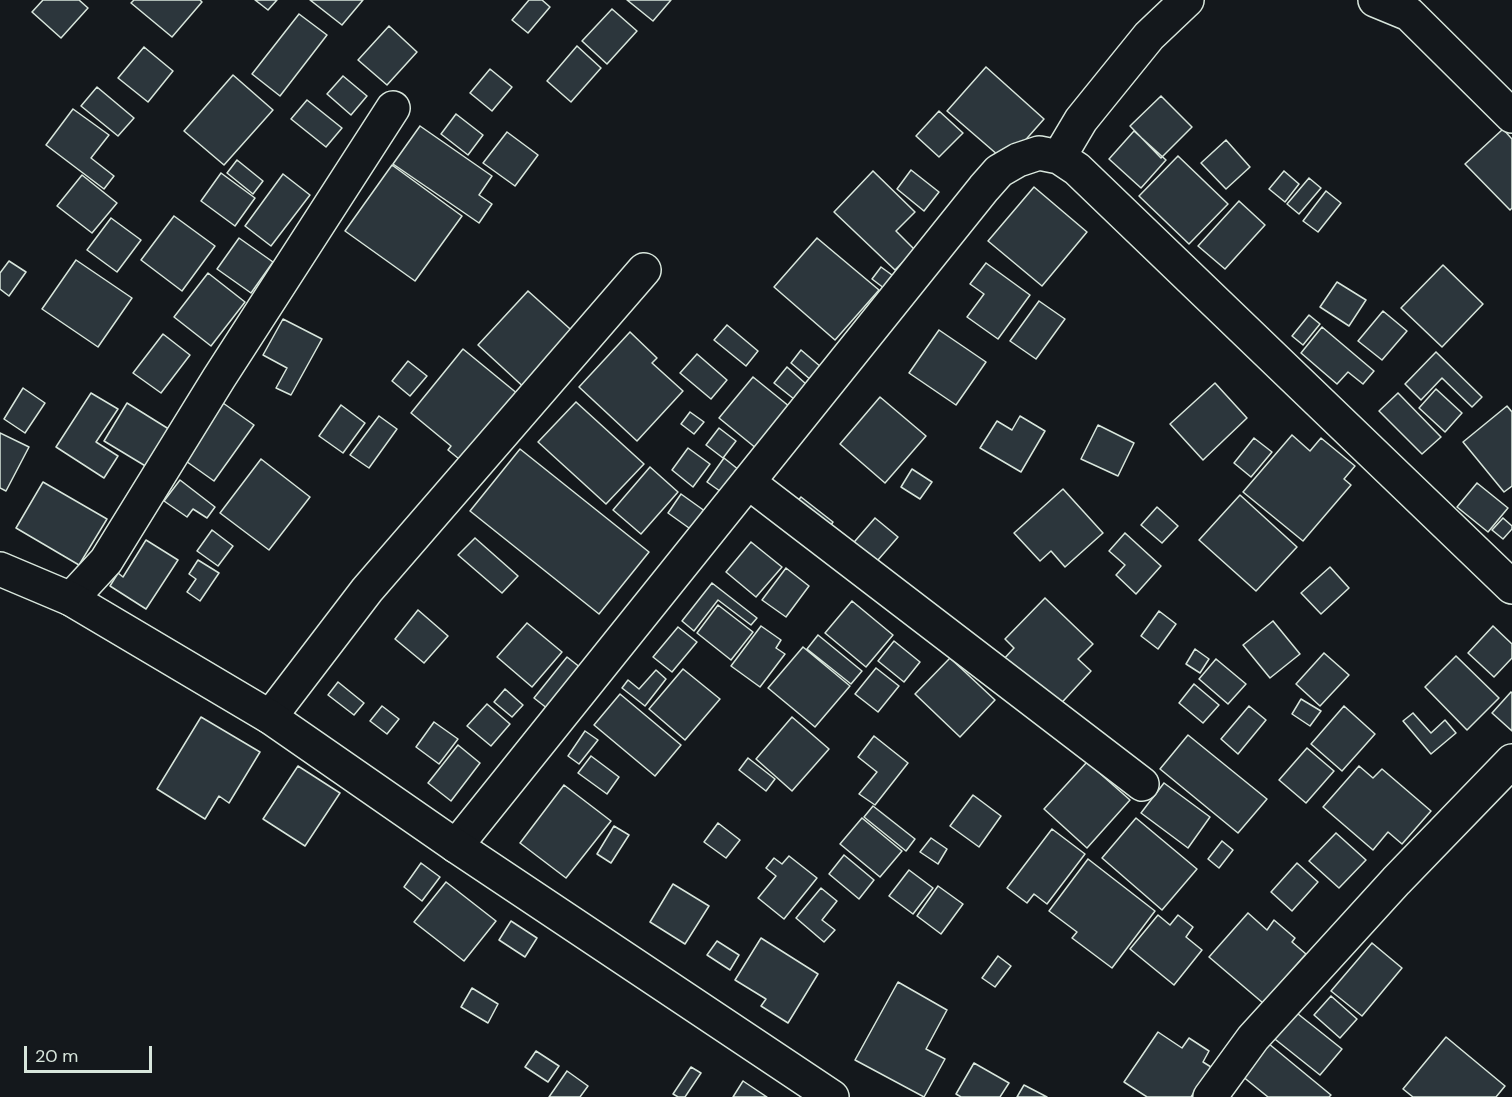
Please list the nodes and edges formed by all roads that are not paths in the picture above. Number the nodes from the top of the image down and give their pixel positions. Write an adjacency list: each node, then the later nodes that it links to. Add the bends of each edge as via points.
1 (1187, 0): 6 (street, via 1149,36 1089,110)
2 (1375, 0): 3 (street)
3 (1416, 7): 5 (street)
4 (393, 108): 11 (street, via 106,561)
5 (1512, 116)
6 (1059, 157): 8 (street, via 1039,153 999,171); 10 (street, via 1077,169)
7 (644, 270): 12 (street, via 367,590)
8 (748, 482): 14 (street); 15 (street)
9 (0, 569): 11 (street)
10 (1512, 587)
11 (71, 599): 12 (street)
12 (270, 717): 15 (street)
13 (1512, 761): 17 (street, via 1396,880 1253,1038)
14 (1142, 784)
15 (456, 846): 16 (street)
16 (832, 1097)
17 (1210, 1097)

